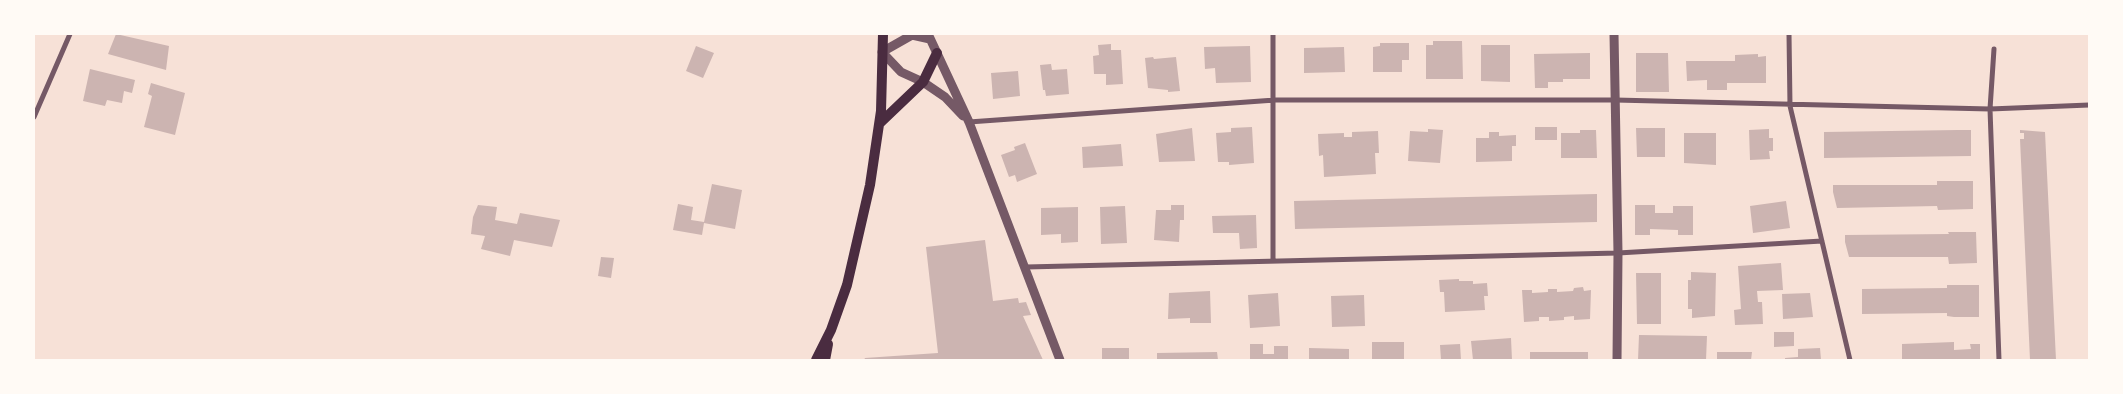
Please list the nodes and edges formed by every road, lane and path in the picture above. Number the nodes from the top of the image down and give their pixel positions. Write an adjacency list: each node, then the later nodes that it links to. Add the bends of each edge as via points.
1 (70, 34): 16 (street)
2 (883, 34): 8 (main road)
3 (1274, 34): 11 (street)
4 (1614, 34): 12 (street)
5 (1789, 34): 14 (street)
6 (929, 36): 8 (street, via 912,35); 9 (street)
7 (1994, 49): 15 (street)
8 (882, 52): 10 (street, via 901,72); 18 (main road)
9 (937, 53): 10 (main road); 17 (street)
10 (923, 82): 17 (street, via 945,97); 18 (main road)
11 (1275, 100): 12 (street); 17 (street); 21 (street)
12 (1615, 100): 14 (street); 20 (street)
13 (2086, 104): 15 (street)
14 (1790, 106): 15 (street); 19 (street)
15 (1990, 109): 29 (street)
16 (34, 117)
17 (969, 122): 22 (street)
18 (879, 125): 23 (main road, via 870,185 847,285)
19 (1822, 241): 20 (street); 28 (street)
20 (1618, 253): 21 (street); 27 (street)
21 (1272, 262): 22 (street)
22 (1026, 267): 26 (street)
23 (831, 330): 24 (main road); 25 (main road)
24 (816, 360)
25 (825, 360)
26 (1060, 360)
27 (1617, 360)
28 (1850, 360)
29 (1999, 360)

